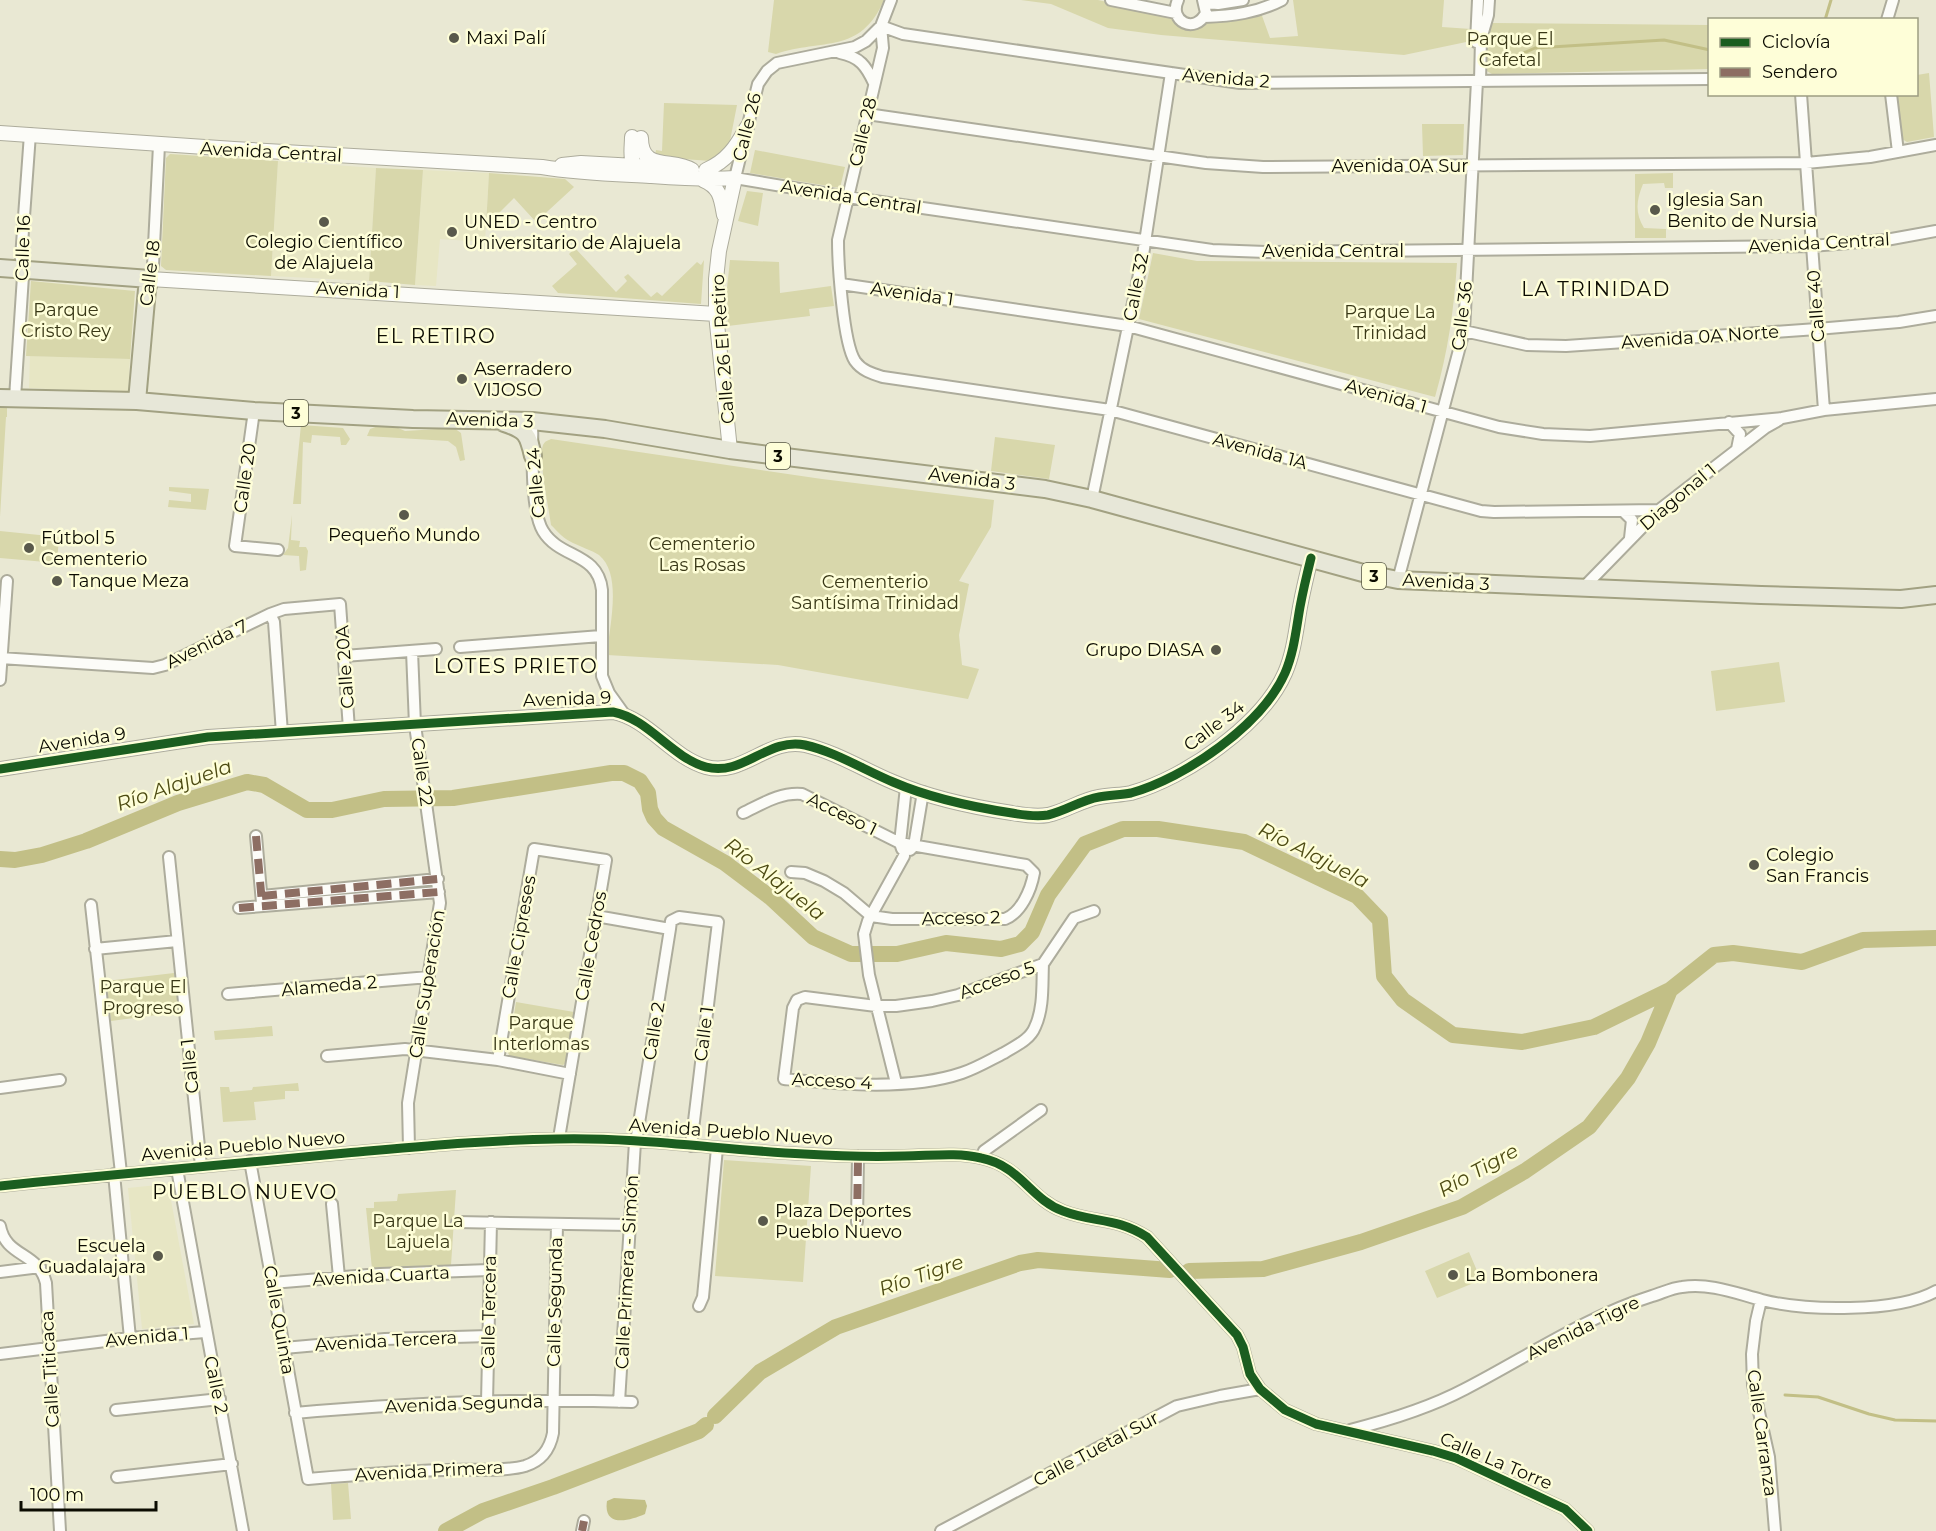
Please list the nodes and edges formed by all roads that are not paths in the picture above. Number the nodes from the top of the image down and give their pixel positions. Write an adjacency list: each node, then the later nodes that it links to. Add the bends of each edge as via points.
1 (891, 0): 13 (street, Calle 28)
2 (1178, 0): 10 (street)
3 (1243, 0): 9 (street)
4 (1282, 0): 11 (street, via 1238,16)
5 (1478, 0): 17 (street)
6 (1489, 0): 17 (street)
7 (1893, 0): 12 (street)
8 (1118, 1): 10 (street)
9 (1204, 2): 11 (street)
10 (1176, 13): 11 (street, via 1189,24)
11 (1204, 17)
12 (1888, 18)
13 (881, 26): 14 (street, via 861,45); 15 (street, Avenida 2, via 903,34); 18 (street, Calle 28, via 883,48)
14 (834, 53): 18 (street, via 859,60); 22 (street, Calle 26, via 777,63 762,77)
15 (1171, 73): 17 (street, Avenida 2, via 1247,83); 29 (street, Calle 32)
16 (1708, 79): 17 (street, Avenida 2)
17 (1477, 81): 32 (street, Calle 36)
18 (874, 83): 21 (street, Calle 28)
19 (1801, 96): 30 (street, Calle 40)
20 (1891, 96): 28 (street)
21 (867, 114): 29 (street, Avenida 0A Sur); 37 (street, Calle 28)
22 (747, 127): 35 (street, Calle 26); 36 (street, via 728,157 717,166)
23 (0, 133): 24 (street, Avenida Central)
24 (30, 134): 26 (street, Avenida Central); 44 (street, Calle 16)
25 (634, 137): 31 (street); 33 (street, via 614,159 583,159); 36 (street, via 653,161 684,165)
26 (159, 145): 33 (street, Avenida Central); 45 (street, Calle 18)
27 (1936, 145): 28 (street, Avenida 0A Sur)
28 (1898, 152): 30 (street, Avenida 0A Sur)
29 (1159, 155): 32 (street, Avenida 0A Sur, via 1263,167); 40 (street, Calle 32)
30 (1806, 162): 32 (street, Avenida 0A Sur); 41 (street, Calle 40)
31 (634, 166): 34 (street, Avenida Central); 35 (street, via 642,171 715,175); 36 (street, Avenida Central)
32 (1473, 166): 42 (street, Calle 36)
33 (566, 168): 34 (street, Avenida Central, via 581,162)
34 (602, 169): 36 (street, Avenida Central)
35 (732, 172): 36 (street, Avenida Central); 37 (street, Avenida Central); 38 (street, Calle 26 El Retiro)
36 (696, 173): 38 (street, via 716,188)
37 (847, 197): 40 (street, Avenida Central); 46 (street, Calle 28, via 838,240)
38 (725, 221): 47 (street, Calle 26 El Retiro, via 717,264)
39 (1936, 231): 41 (street, Avenida Central)
40 (1145, 241): 42 (street, Avenida Central, via 1255,252); 49 (street, Calle 32)
41 (1811, 246): 42 (street, Avenida Central); 50 (street, Calle 40)
42 (1469, 251): 51 (street, Calle 36)
43 (0, 268): 44 (main road, Avenida 1)
44 (22, 269): 45 (main road, Avenida 1); 53 (street, Calle 16)
45 (150, 279): 47 (street, Avenida 1); 55 (main road, Calle 18)
46 (841, 284): 49 (street, Avenida 1); 52 (street, Calle 28, via 848,346)
47 (716, 314): 66 (street, Calle 26 El Retiro)
48 (1936, 316): 50 (street, Avenida 0A Norte)
49 (1128, 326): 56 (street, Calle 32); 59 (street, Avenida 1)
50 (1817, 329): 51 (street, Avenida 0A Norte, via 1542,346); 57 (street, Calle 40)
51 (1464, 331): 59 (street, Calle 36)
52 (862, 368): 56 (street, Avenida 1A, via 883,377)
53 (8, 398): 55 (main road, Avenida 3 / 3)
54 (1936, 399): 57 (street, Avenida 1)
55 (137, 401): 58 (main road, Avenida 3 / 3)
56 (1110, 410): 68 (street, Avenida 1A); 69 (street, Calle 32)
57 (1824, 410): 60 (street, Avenida 1)
58 (254, 411): 61 (main road, Avenida 3 / 3); 73 (street, Calle 20, via 235,546)
59 (1443, 412): 63 (street, Avenida 1, via 1499,427 1556,436); 68 (street, Calle 36)
60 (1782, 418): 63 (street, Avenida 1); 65 (street, Diagonal 1)
61 (492, 419): 62 (main road, Avenida 3 / 3); 67 (main road, via 522,430 530,441)
62 (532, 421): 64 (main road, Avenida 3 / 3); 67 (street, Calle 24)
63 (1729, 422): 65 (street, via 1740,434)
64 (569, 424): 66 (main road, Avenida 3 / 3); 67 (main road, via 546,431)
65 (1737, 449): 70 (street, Diagonal 1)
66 (730, 450): 69 (main road, Avenida 3 / 3, via 1016,485)
67 (533, 456): 81 (street, Calle 24, via 537,516 542,530 559,547 586,561 600,577)
68 (1421, 495): 71 (street, Avenida 1A, via 1494,512); 75 (street, Calle 36)
69 (1092, 499): 74 (main road, Avenida 3 / 3)
70 (1659, 510): 71 (street, Avenida 1A); 72 (street, Diagonal 1)
71 (1623, 511): 72 (street, via 1632,520)
72 (1630, 538): 77 (street, Diagonal 1)
73 (278, 550)
74 (1311, 558): 75 (main road, Avenida 3 / 3); 96 (street, Calle 34, via 1290,660 1277,690 1242,729 1220,746)
75 (1398, 580): 77 (main road, Avenida 3 / 3)
76 (7, 581): 86 (street)
77 (1584, 587): 78 (main road, Avenida 3 / 3)
78 (1936, 596)
79 (340, 604): 80 (street, Avenida 7); 85 (street, Calle 20A)
80 (270, 614): 86 (street, Avenida 7, via 153,668); 93 (street, via 274,622)
81 (601, 636): 82 (street); 88 (street, Calle 24, via 601,670)
82 (460, 646)
83 (436, 649): 84 (street)
84 (412, 651): 85 (street); 91 (street, Calle 22)
85 (344, 656): 92 (street, Calle 20A)
86 (1, 658): 87 (street)
87 (0, 680)
88 (609, 693): 89 (street, via 608,704); 90 (street, Calle 24)
89 (598, 712): 90 (street, Avenida 9); 91 (street, Avenida 9)
90 (624, 714): 95 (street, Avenida 9, via 686,757 709,767 731,767 771,748 793,744 817,749)
91 (415, 725): 92 (street, Avenida 9); 99 (street, Calle 22)
92 (349, 729): 93 (street, Avenida 9)
93 (282, 733): 94 (street, Avenida 9, via 208,737)
94 (0, 769)
95 (906, 787): 97 (street, Avenida 9); 101 (street)
96 (1138, 790): 97 (street, Avenida 9, via 1090,799 1035,816)
97 (923, 792): 101 (street)
98 (743, 813): 101 (street, Acceso 1, via 782,795 802,794)
99 (428, 820): 105 (street, Calle Superación)
100 (256, 836): 107 (street)
101 (907, 845): 112 (street); 112 (street, Acceso 2, via 1026,866 1034,873 1033,881 1019,909 1005,919)
102 (169, 857): 114 (street, Calle 1)
103 (606, 860): 111 (street, Calle Cedros); 122 (street, Calle Cipreses, via 534,849)
104 (791, 872): 112 (street, via 824,881)
105 (438, 879): 106 (street, Calle Superación); 107 (street)
106 (440, 892): 107 (street); 117 (street, Calle Superación)
107 (262, 901): 109 (street)
108 (92, 905): 115 (street)
109 (239, 908)
110 (1094, 911): 116 (street, Acceso 5, via 1074,918)
111 (596, 916): 113 (street); 123 (street, Calle Cedros)
112 (871, 916): 119 (street, via 865,942)
113 (671, 925): 129 (street, Calle 2); 130 (street, Calle 1, via 679,917 718,922)
114 (177, 941): 115 (street); 136 (street, Calle 1)
115 (95, 949): 138 (street)
116 (1042, 964): 119 (street, Acceso 5, via 932,1002); 125 (street, via 1039,1017 1028,1038 962,1073)
117 (429, 977): 118 (street, Alameda 2); 120 (street, Calle Superación)
118 (228, 994)
119 (876, 1006): 125 (street); 125 (street, Acceso 4, via 805,997 797,1000 792,1008 784,1079 850,1085)
120 (417, 1050): 121 (street); 122 (street); 131 (street, Calle Superación, via 407,1112)
121 (327, 1056)
122 (498, 1060): 123 (street)
123 (570, 1074): 128 (street, Calle Cedros)
124 (60, 1080): 126 (street)
125 (896, 1083)
126 (0, 1089)
127 (1041, 1110): 134 (street, via 984,1151)
128 (559, 1138): 129 (street, Avenida Pueblo Nuevo); 131 (street, Avenida Pueblo Nuevo)
129 (635, 1142): 130 (street, Avenida Pueblo Nuevo); 145 (street, Calle Primera - Simón)
130 (691, 1146): 132 (street, Avenida Pueblo Nuevo)
131 (409, 1148): 135 (street, Avenida Pueblo Nuevo)
132 (717, 1148): 133 (street, Avenida Pueblo Nuevo); 154 (street)
133 (858, 1156): 134 (street, Avenida Pueblo Nuevo); 143 (street)
134 (981, 1158): 161 (street, Avenida Pueblo Nuevo, via 1008,1168 1055,1208 1131,1227 1147,1237 1237,1335 1250,1374)
135 (250, 1161): 136 (street, Avenida Pueblo Nuevo); 151 (street, Calle Quinta)
136 (201, 1166): 137 (street, Avenida Pueblo Nuevo)
137 (177, 1169): 138 (street, Avenida Pueblo Nuevo); 155 (street, Calle 2)
138 (117, 1174): 139 (street, Avenida Pueblo Nuevo); 157 (street)
139 (0, 1186)
140 (332, 1204): 150 (street)
141 (458, 1222): 142 (street)
142 (491, 1222): 144 (street); 148 (street, Calle Tercera)
143 (856, 1222)
144 (557, 1224): 145 (street); 163 (street, Calle Segunda)
145 (629, 1225): 165 (street, Calle Primera - Simón)
146 (0, 1226): 147 (street, via 8,1244)
147 (40, 1267): 149 (street); 158 (street, Calle Titicaca, via 46,1284)
148 (489, 1270): 150 (street, Avenida Cuarta); 156 (street, Calle Tercera)
149 (0, 1272)
150 (339, 1278): 151 (street, Avenida Cuarta)
151 (272, 1283): 159 (street, Calle Quinta)
152 (1936, 1291): 153 (street, Avenida Tigre, via 1908,1301 1852,1307)
153 (1761, 1300): 169 (street, Avenida Tigre, via 1717,1287 1671,1290 1621,1306 1427,1406); 178 (street, Calle Carranza, via 1752,1354 1753,1385 1769,1457)
154 (699, 1306)
155 (205, 1332): 157 (street, Avenida 1); 162 (street, Calle 2)
156 (489, 1336): 159 (street, Avenida Tercera, via 385,1339); 164 (street, Calle Tercera)
157 (130, 1338): 158 (street, Avenida 1)
158 (49, 1347): 160 (street, Avenida 1); 174 (street, Calle Titicaca)
159 (284, 1348): 168 (street, Calle Quinta)
160 (0, 1354)
161 (1260, 1389): 169 (street, Avenida Pueblo Nuevo, via 1299,1417); 176 (street, Calle Tuetal Sur, via 1177,1406)
162 (220, 1399): 167 (street); 171 (street, Calle 2)
163 (553, 1401): 164 (street, Avenida Segunda); 165 (street, Avenida Segunda); 170 (street, Calle Segunda, via 553,1433)
164 (488, 1402): 168 (street, Avenida Segunda)
165 (619, 1402): 166 (street, Avenida Segunda)
166 (632, 1402)
167 (117, 1410)
168 (296, 1413): 173 (street, Calle Quinta)
169 (1347, 1431): 177 (street, Calle La Torre, via 1456,1458 1565,1509)
170 (546, 1452): 173 (street, Avenida Primera, via 536,1461 516,1467)
171 (232, 1464): 172 (street); 175 (street, Calle 2)
172 (117, 1478)
173 (308, 1479)
174 (60, 1531)
175 (239, 1531)
176 (940, 1531)
177 (1588, 1531)
178 (1775, 1531)

